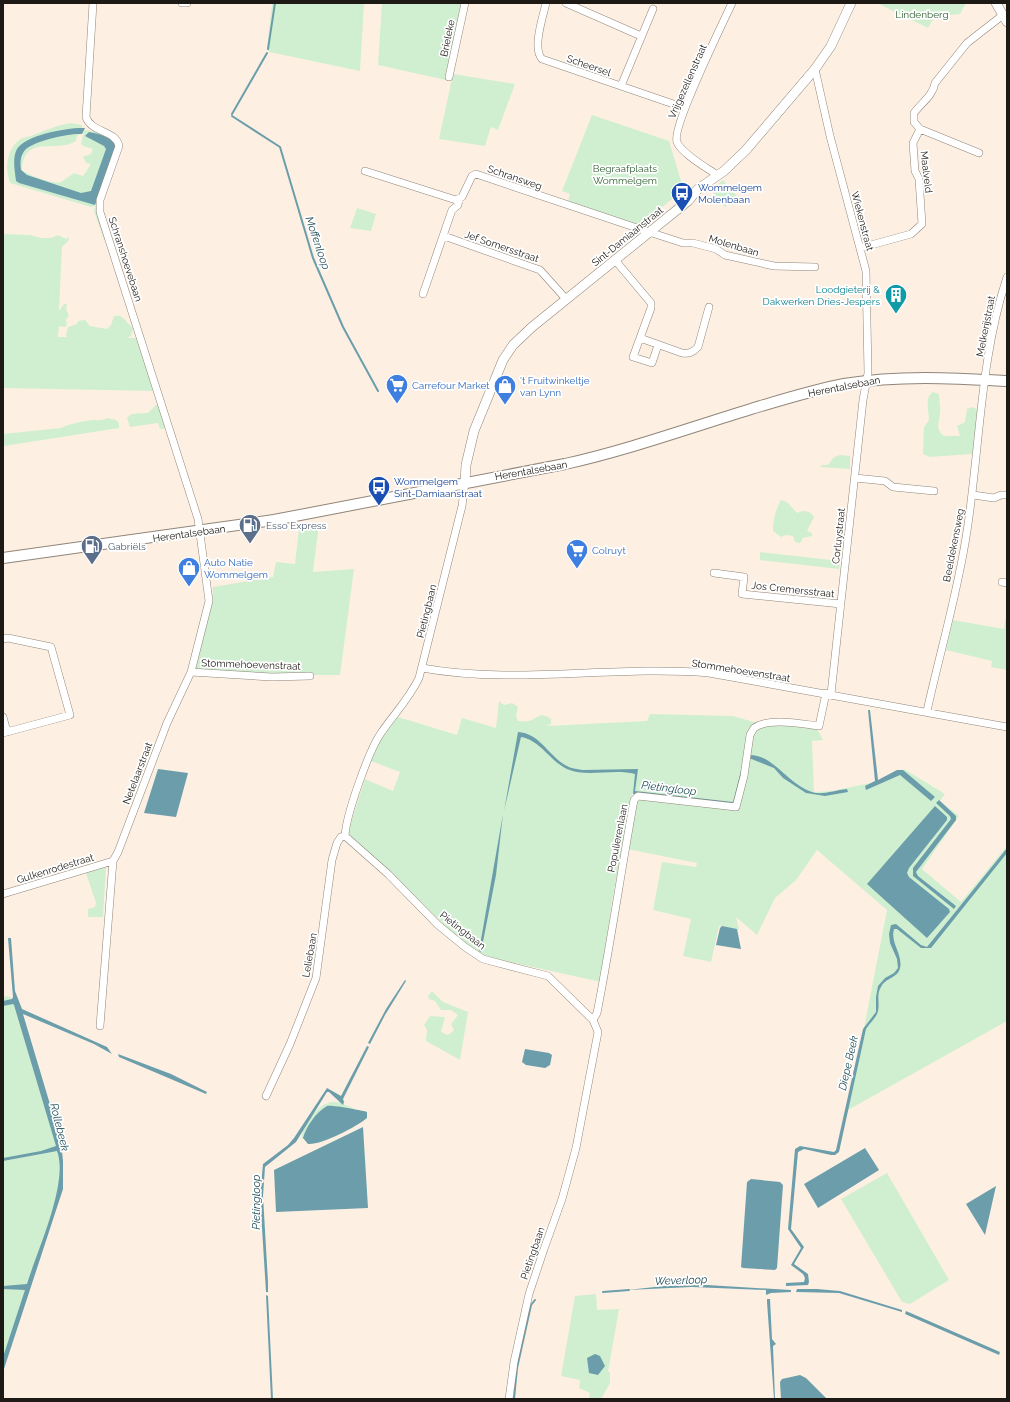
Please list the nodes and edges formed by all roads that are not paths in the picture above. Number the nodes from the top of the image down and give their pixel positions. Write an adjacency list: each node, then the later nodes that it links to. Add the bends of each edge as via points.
1 (93, 3): 41 (street, Schranshoevebaan, via 86,117 90,126 115,139 119,146 100,200 100,212 180,458)
2 (182, 3): 3 (street)
3 (186, 3)
4 (465, 3): 14 (street, Brieleke)
5 (546, 3): 15 (street, Scheersel, via 536,47 538,55 547,61)
6 (566, 3): 12 (street)
7 (732, 3): 16 (street, Vrijgezellenstraat)
8 (851, 3): 13 (street, Sint-Damiaanstraat, via 831,46)
9 (996, 3): 11 (street)
10 (653, 9): 12 (street)
11 (1005, 18): 17 (street, via 967,43 935,83 934,88 914,113 914,122)
12 (642, 36): 15 (street)
13 (815, 69): 20 (street, Sint-Damiaanstraat, via 746,150); 24 (street, Wiekenstraat)
14 (449, 77)
15 (621, 86): 16 (street, Scheersel)
16 (685, 108): 20 (street, Vrijgezellenstraat, via 677,128 676,140 684,150)
17 (920, 129): 18 (street); 24 (street, Maalveld, via 914,144 922,224 911,234)
18 (980, 153)
19 (365, 171): 21 (street)
20 (717, 175): 22 (street, Sint-Damiaanstraat)
21 (459, 199): 22 (street, Schransweg, via 472,176 476,174); 23 (street, via 452,210)
22 (649, 232): 25 (street, Sint-Damiaanstraat); 26 (street, Molenbaan, via 758,263)
23 (444, 236): 28 (street); 29 (street, Jef Somersstraat, via 540,270)
24 (860, 248): 34 (street, Wiekenstraat, via 866,271)
25 (615, 260): 29 (street, Sint-Damiaanstraat); 31 (street, via 651,303)
26 (815, 266)
27 (1007, 277): 33 (street, Melkerijstraat, via 1001,296)
28 (423, 294)
29 (566, 299): 37 (street, Sint-Damiaanstraat, via 524,334 503,360 474,431)
30 (709, 307): 32 (street, via 698,347 694,351 682,353)
31 (640, 338): 32 (street); 32 (street, via 634,357 652,363)
32 (658, 345)
33 (986, 380): 34 (main road, Herentalsebaan, via 917,377); 35 (main road, Herentalsebaan); 39 (street, Beeldekensweg)
34 (867, 381): 36 (street, Corluystraat); 37 (main road, Herentalsebaan, via 812,392 589,459)
35 (1007, 381)
36 (855, 478): 38 (street, via 885,481 893,487); 44 (street, Corluystraat)
37 (465, 482): 41 (main road, Herentalsebaan, via 274,520); 46 (street, Pietingbaan, via 463,501)
38 (934, 492)
39 (972, 495): 40 (street, via 994,498 1001,494); 50 (street, Beeldekensweg, via 966,540)
40 (1007, 495)
41 (200, 531): 42 (main road, Herentalsebaan); 47 (street, Netelaarstraat, via 209,601)
42 (3, 558)
43 (714, 573): 44 (street, Jos Cremersstraat, via 744,577 742,594)
44 (841, 604): 49 (street, Corluystraat)
45 (3, 639): 53 (street, via 51,647 70,715)
46 (422, 668): 49 (street, Stommehoevenstraat, via 485,674 691,671); 54 (street, Pietingbaan, via 409,696 375,742)
47 (191, 672): 48 (street, Stommehoevenstraat, via 272,677); 55 (street, Netelaarstraat, via 167,723)
48 (310, 676)
49 (828, 694): 50 (street, Stommehoevenstraat); 57 (street, Populierenlaan, via 819,726 788,722 758,725 754,728 750,736 736,807 638,796 634,800 608,957 597,1014)
50 (927, 711): 52 (street, Stommehoevenstraat)
51 (3, 717): 53 (street)
52 (1007, 727)
53 (5, 733)
54 (344, 836): 57 (street, Pietingbaan, via 388,874 438,925 476,954 487,960 548,976); 59 (street, Leliebaan, via 337,842 332,860 316,978)
55 (113, 861): 56 (street, Gulkenrodestraat); 58 (street, Netelaarstraat)
56 (3, 894)
57 (593, 1020): 60 (street, Pietingbaan, via 598,1032 597,1041 576,1148 562,1200 529,1294 514,1362)
58 (100, 1026)
59 (266, 1096)
60 (509, 1399)

